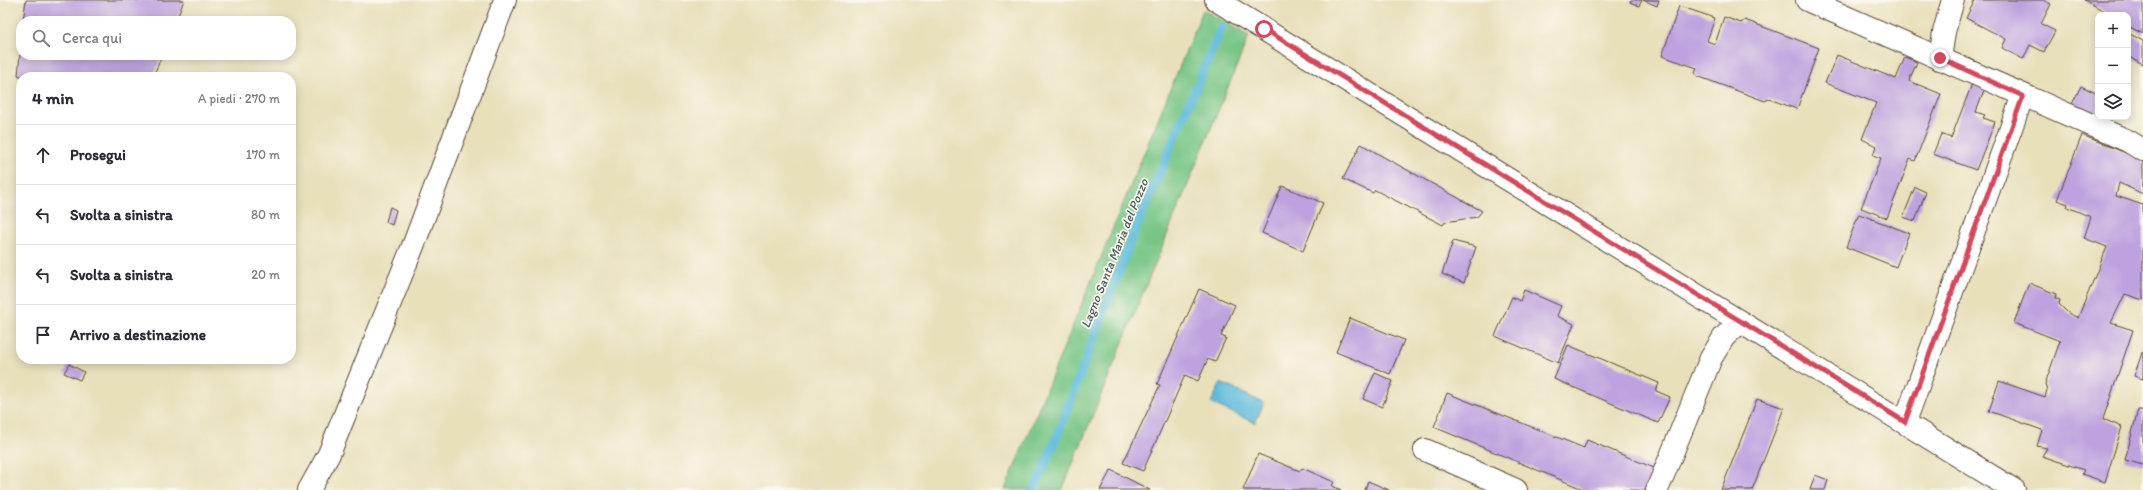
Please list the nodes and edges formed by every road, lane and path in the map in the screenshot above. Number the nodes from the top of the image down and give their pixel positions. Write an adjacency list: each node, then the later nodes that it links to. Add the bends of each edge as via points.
1 (505, 0): 11 (street, via 415,241 329,454)
2 (1216, 0): 8 (street)
3 (1807, 0): 5 (street)
4 (1953, 0): 5 (street)
5 (1940, 58): 6 (street)
6 (2023, 96): 7 (street, via 2128,141); 9 (street)
7 (2143, 150)
8 (1740, 322): 9 (street); 13 (street, via 1724,337 1711,358)
9 (1905, 422): 14 (street)
10 (1425, 450): 12 (street)
11 (309, 490)
12 (1516, 490)
13 (1658, 490)
14 (2014, 490)

